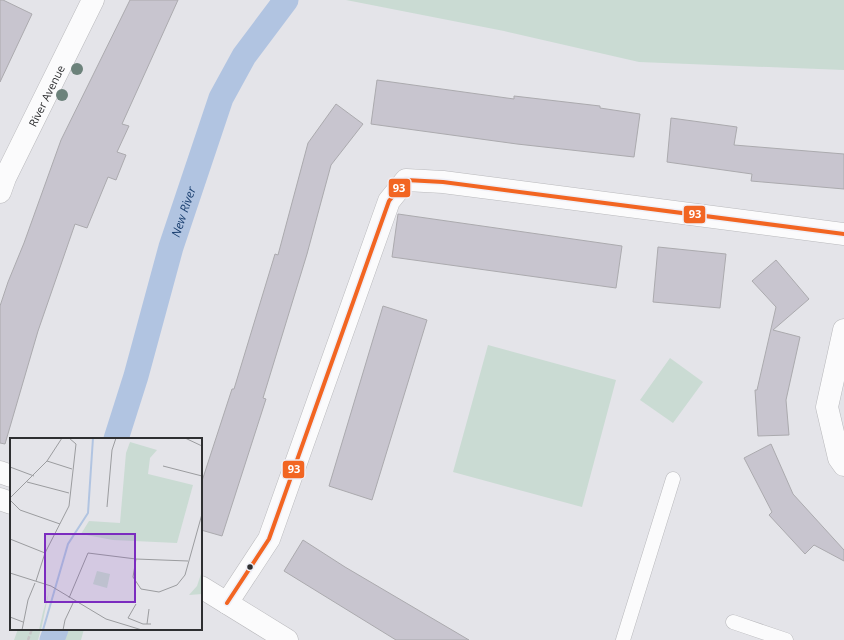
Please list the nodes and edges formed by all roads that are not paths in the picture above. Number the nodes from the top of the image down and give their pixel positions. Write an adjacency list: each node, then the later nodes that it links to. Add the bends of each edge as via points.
1 (92, 0): 2 (street, River Avenue)
2 (2, 182)
3 (844, 234): 12 (street, via 443,182 406,180 389,201 269,539)
4 (844, 330): 5 (street, via 827,407 839,458)
5 (844, 464)
6 (0, 472): 7 (street)
7 (10, 476)
8 (673, 479): 15 (lane)
9 (0, 499): 10 (street)
10 (10, 503)
11 (202, 588): 12 (street)
12 (227, 603): 14 (street)
13 (733, 622): 16 (lane)
14 (280, 638)
15 (623, 640)
16 (786, 640)

